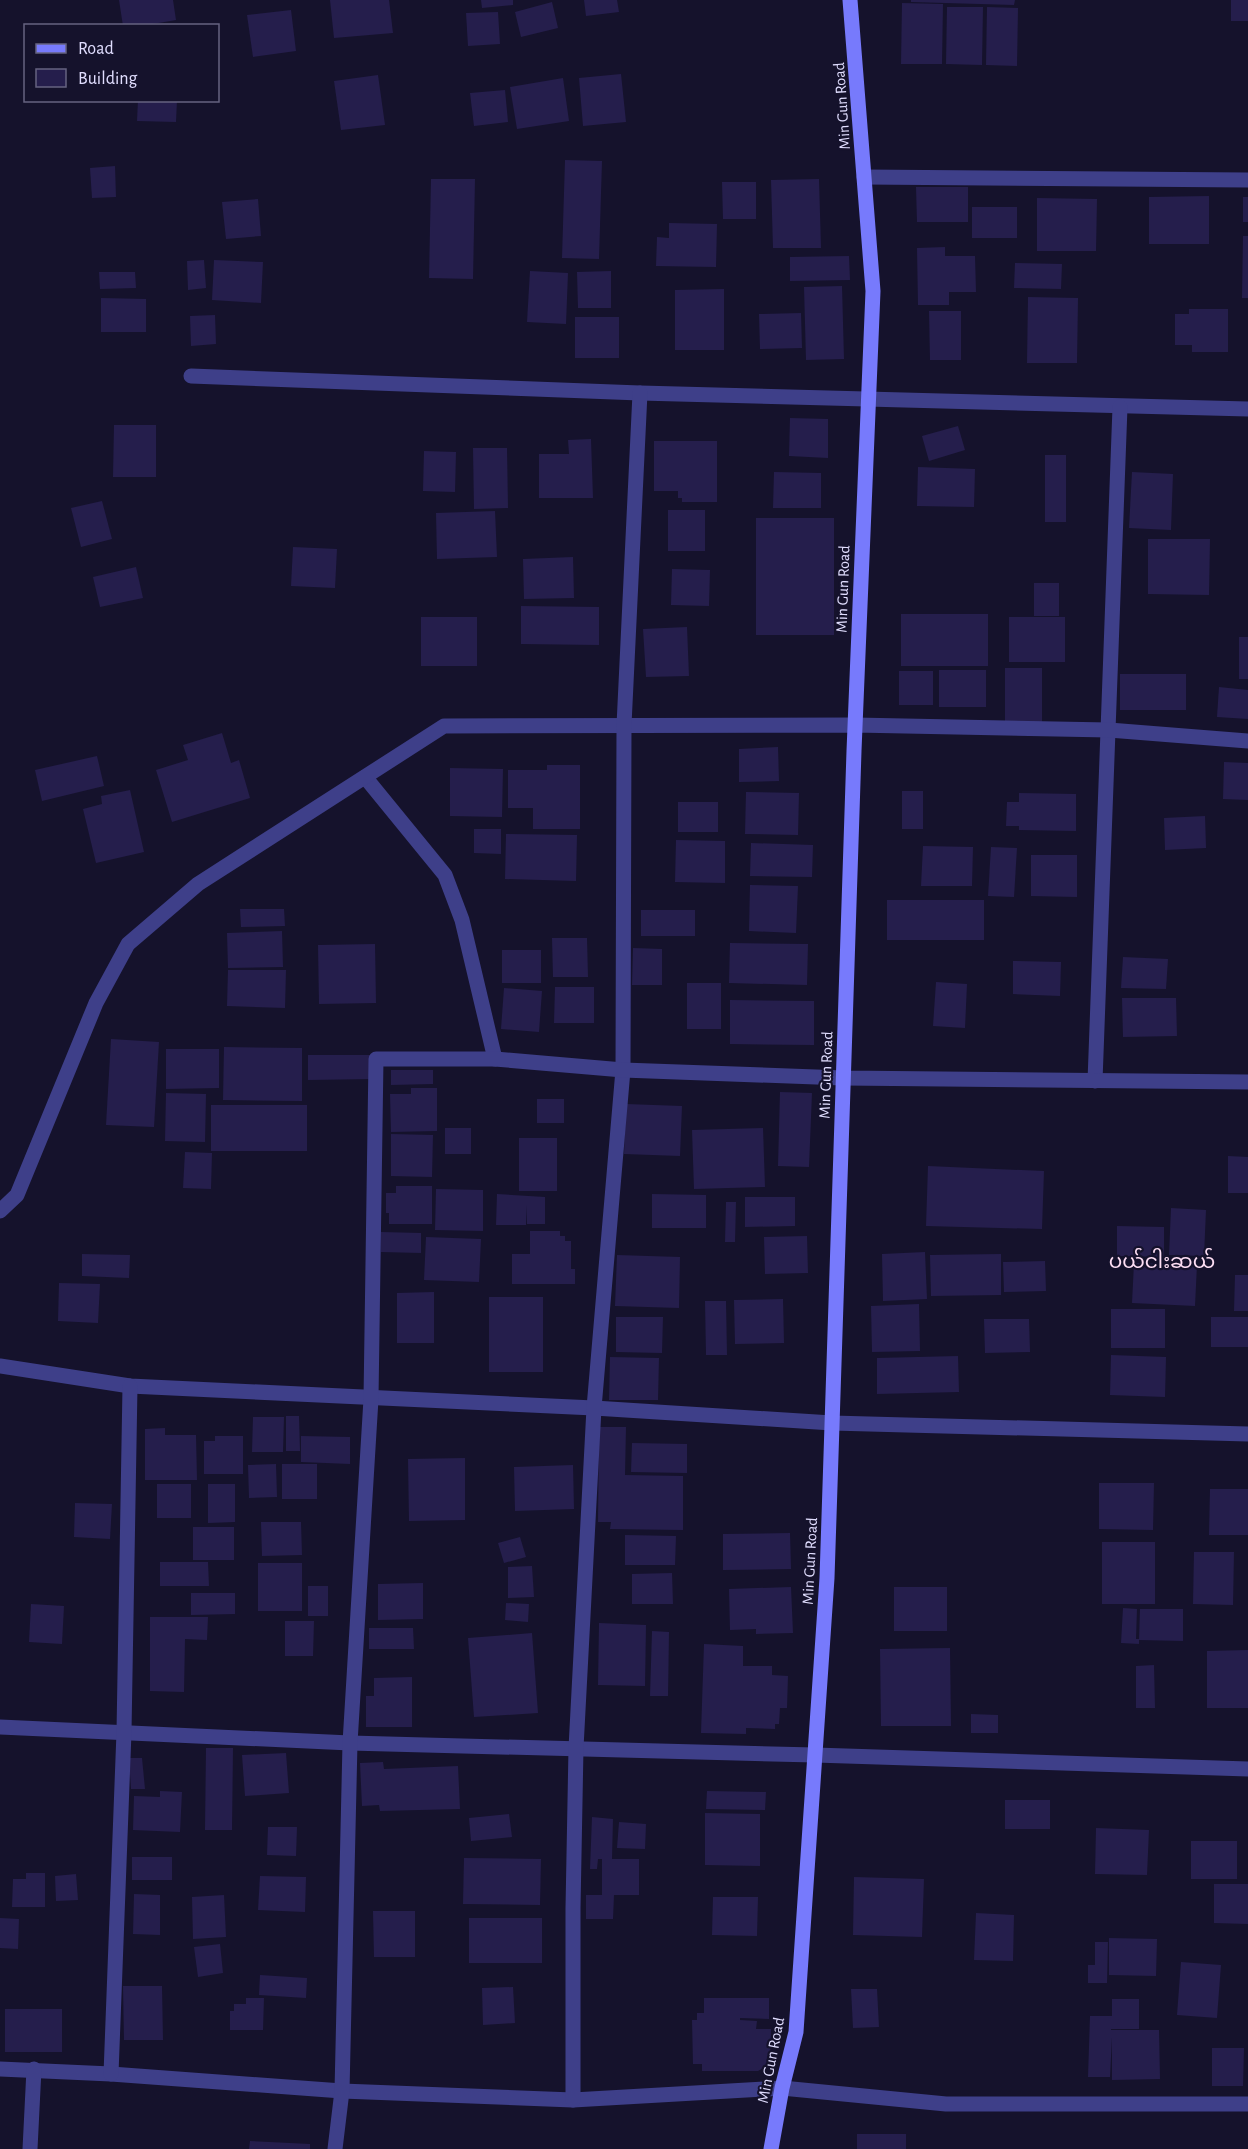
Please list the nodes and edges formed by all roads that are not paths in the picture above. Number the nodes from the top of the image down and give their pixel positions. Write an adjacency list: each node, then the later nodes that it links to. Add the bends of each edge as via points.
1 (850, 0): 2 (street, Min Gun Road)
2 (864, 177): 3 (street); 6 (street, Min Gun Road, via 873,291)
3 (1248, 180)
4 (191, 376): 5 (street)
5 (640, 393): 6 (street); 9 (street)
6 (867, 400): 7 (street); 10 (street, Min Gun Road)
7 (1120, 407): 8 (street); 11 (street)
8 (1248, 409)
9 (624, 725): 10 (street); 13 (street, via 444,726); 15 (street)
10 (855, 725): 11 (street); 16 (street, Min Gun Road)
11 (1109, 730): 12 (street); 17 (street)
12 (1248, 741)
13 (365, 777): 14 (street, via 445,875 462,920); 19 (street, via 198,884 128,944 96,1003 17,1195)
14 (495, 1059): 15 (street); 22 (street, via 376,1059)
15 (623, 1070): 16 (street); 23 (street)
16 (843, 1078): 17 (street); 24 (street, Min Gun Road)
17 (1095, 1081): 18 (street)
18 (1248, 1082)
19 (0, 1211)
20 (0, 1366): 21 (street)
21 (130, 1386): 22 (street); 27 (street)
22 (371, 1398): 23 (street); 28 (street)
23 (594, 1408): 24 (street); 29 (street)
24 (832, 1423): 25 (street); 30 (street, Min Gun Road)
25 (1248, 1434)
26 (0, 1727): 27 (street)
27 (124, 1732): 28 (street); 34 (street)
28 (350, 1743): 29 (street); 36 (street)
29 (576, 1748): 30 (street); 37 (street)
30 (815, 1755): 31 (street); 35 (street, Min Gun Road, via 796,2032)
31 (1248, 1769)
32 (0, 2069): 33 (street)
33 (34, 2069): 34 (street); 39 (street)
34 (111, 2074): 36 (street)
35 (782, 2088): 37 (street); 38 (street, via 946,2104); 41 (street, Min Gun Road)
36 (342, 2091): 37 (street); 40 (street)
37 (573, 2100)
38 (1248, 2104)
39 (30, 2149)
40 (335, 2149)
41 (771, 2149)

